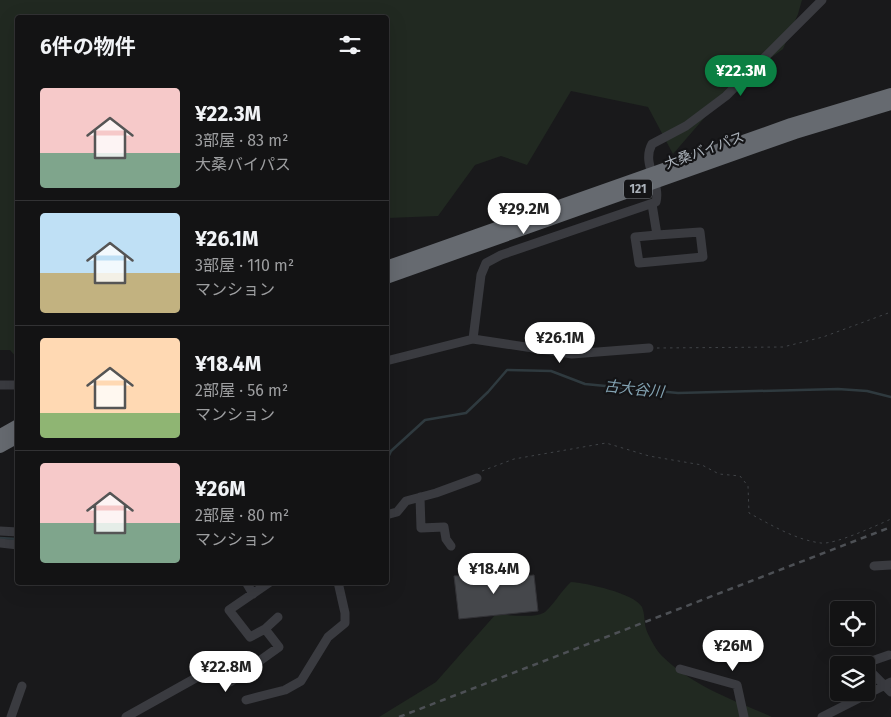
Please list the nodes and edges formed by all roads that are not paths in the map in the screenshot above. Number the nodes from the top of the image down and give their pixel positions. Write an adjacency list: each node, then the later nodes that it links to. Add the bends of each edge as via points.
1 (822, 0): 4 (street, via 726,96 686,126 652,144 648,156)
2 (891, 94): 4 (highway, 大桑バイパス / 121, via 791,124)
3 (891, 104): 4 (highway, 大桑バイパス / 121)
4 (652, 179): 5 (street, via 657,199); 7 (highway, 大桑バイパス / 121); 8 (highway, 大桑バイパス / 121)
5 (652, 204): 6 (street); 9 (street, via 500,255 486,264 481,275)
6 (657, 235): 6 (street, via 635,237 639,263 703,257 700,232)
7 (389, 266)
8 (389, 277)
9 (473, 339): 10 (street, via 572,354); 11 (street)
10 (648, 348)
11 (389, 360)
12 (0, 385): 13 (street)
13 (15, 385)
14 (15, 427): 15 (highway)
15 (0, 435)
16 (15, 439): 17 (highway)
17 (0, 447)
18 (477, 478): 19 (street)
19 (420, 497): 20 (street, via 406,501 398,512); 25 (street, via 421,528 444,527)
20 (389, 514)
21 (0, 531): 22 (street)
22 (15, 532)
23 (0, 543): 24 (street)
24 (15, 545)
25 (451, 546)
26 (891, 565): 27 (street)
27 (874, 566)
28 (248, 585): 31 (street)
29 (266, 585): 31 (street)
30 (339, 585): 40 (street, via 345,622 328,637 301,681 284,690)
31 (253, 594): 33 (street, via 230,610 250,637)
32 (278, 616): 33 (street)
33 (266, 629): 42 (street, via 279,647 230,682 219,665)
34 (889, 655): 35 (street)
35 (875, 660)
36 (680, 669): 43 (street, via 737,686)
37 (875, 674): 39 (street)
38 (22, 686): 41 (street)
39 (889, 686): 44 (street)
40 (246, 700)
41 (11, 717)
42 (126, 717)
43 (744, 717)
44 (822, 717)

